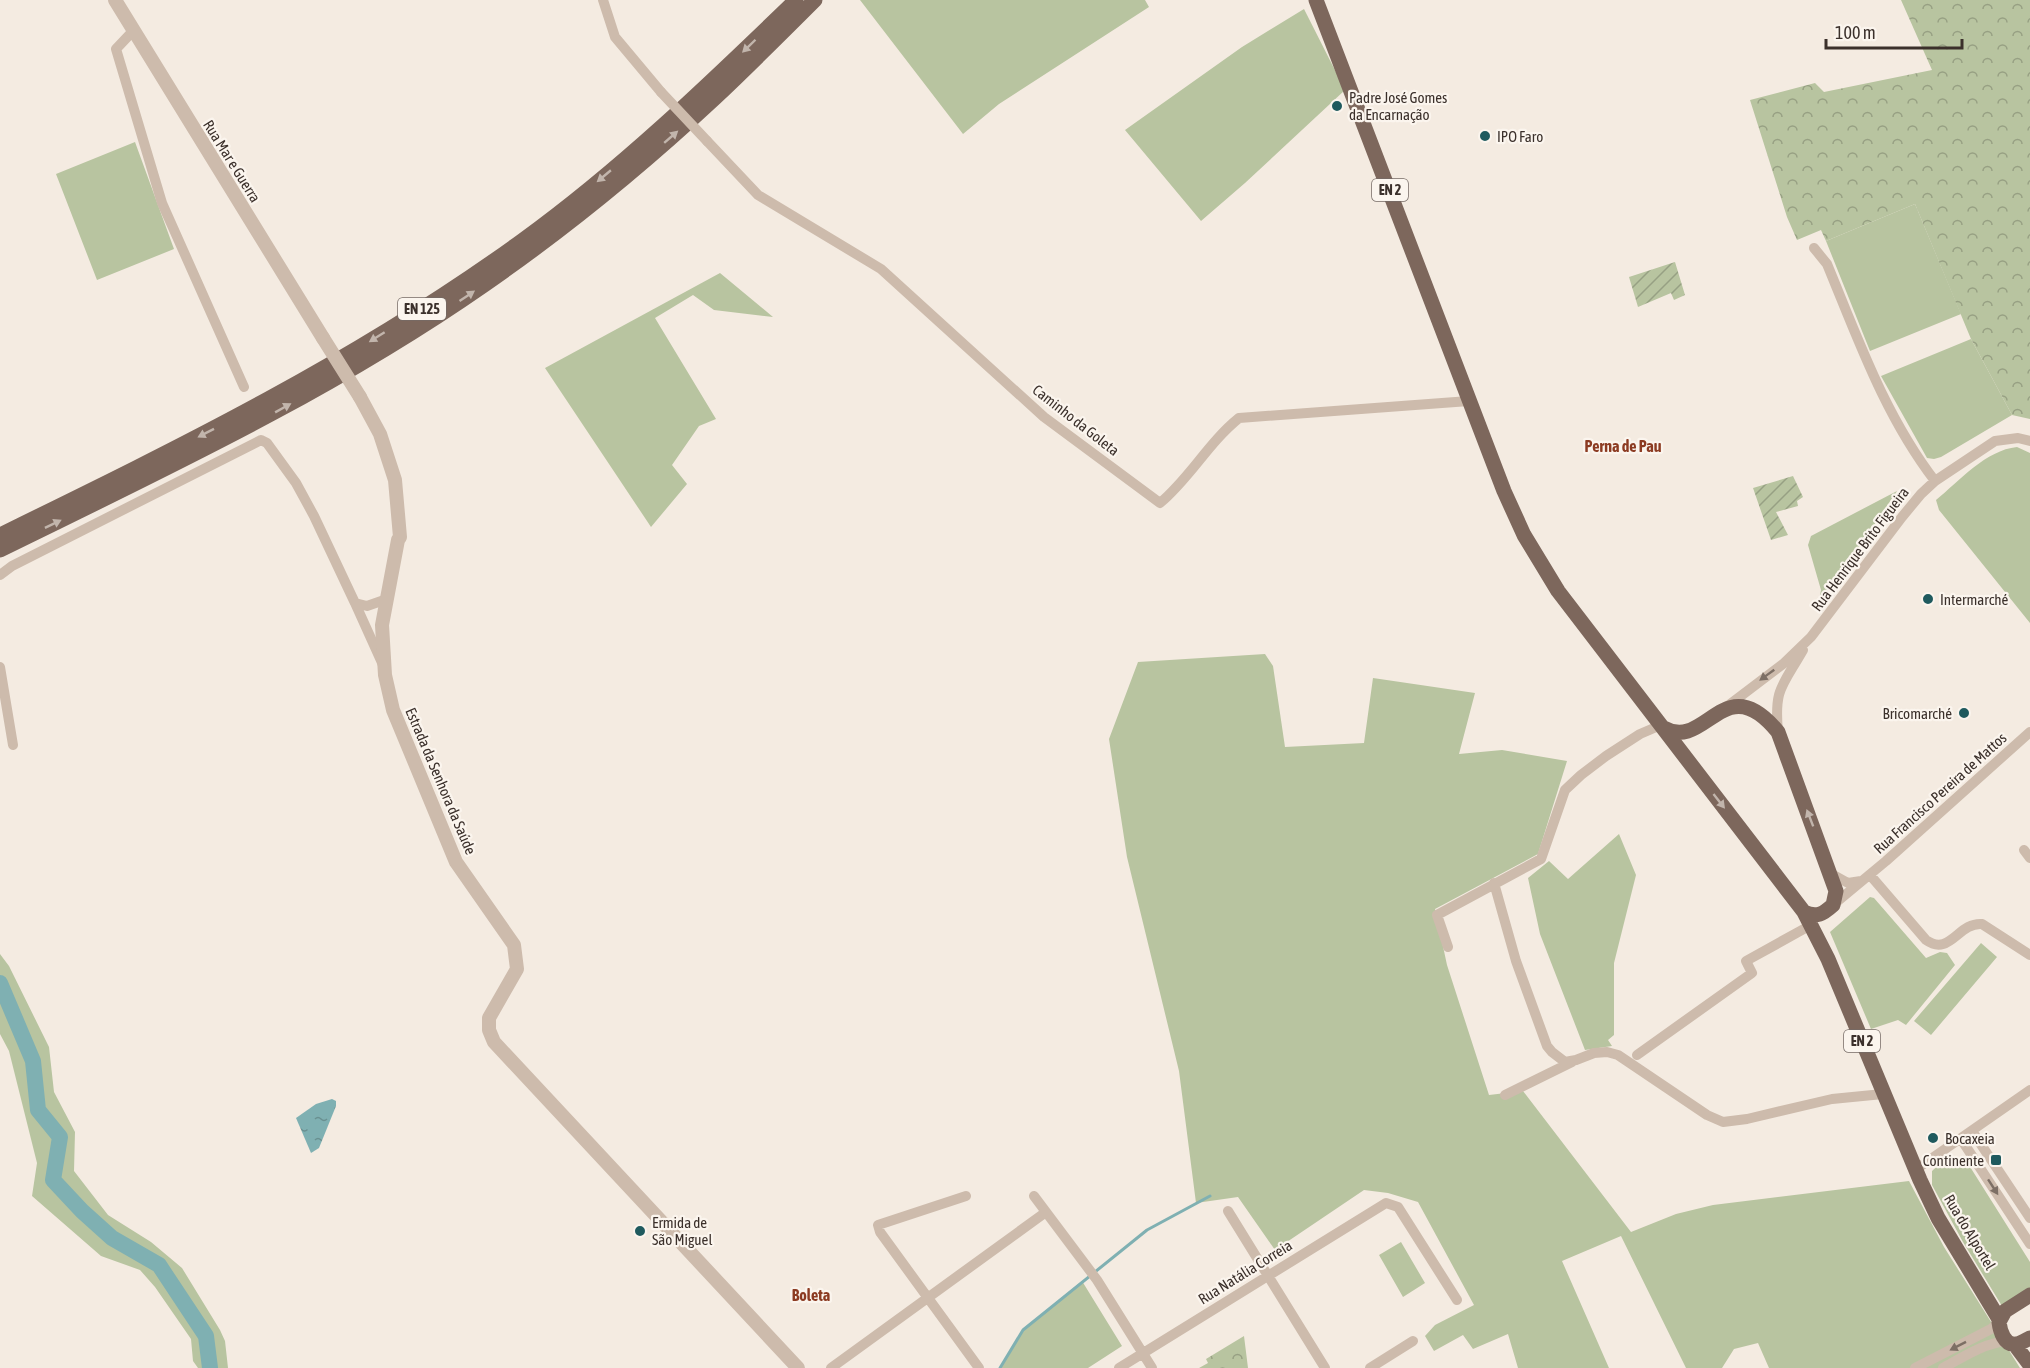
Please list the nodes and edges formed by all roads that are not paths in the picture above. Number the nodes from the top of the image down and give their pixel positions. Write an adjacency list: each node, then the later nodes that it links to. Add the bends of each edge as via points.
1 (115, 0): 6 (street, Rua Mar e Guerra)
2 (603, 0): 10 (street, Caminho da Goleta, bridge, via 615,37 758,195 881,269 1044,417 1160,503 1239,418)
3 (814, 0): 14 (main road, EN 125, one-way to 3, via 257,423 385,349 483,286 646,159 716,98)
4 (1316, 0): 10 (main road, EN 2)
5 (794, 2): 13 (main road, EN 125, one-way to 13, via 646,141 524,239 450,291 289,389)
6 (133, 31): 8 (street, via 116,49 162,203); 9 (street, Rua Mar e Guerra, bridge)
7 (1814, 248): 12 (street, via 1827,264 1882,397)
8 (244, 387)
9 (360, 397): 16 (street, Estrada da Senhora da Saúde, via 380,434 395,480 400,537)
10 (1469, 401): 22 (main road, EN 2, via 1509,503 1545,572)
11 (2030, 441): 12 (street, Rua Henrique Brito Figueira, via 1995,441)
12 (1935, 481): 18 (street, Rua Henrique Brito Figueira, via 1902,517)
13 (0, 535)
14 (0, 550)
15 (0, 575): 17 (street, via 261,440 296,483)
16 (387, 599): 17 (street, via 367,606); 20 (street, Estrada da Senhora da Saúde, via 382,625)
17 (355, 603): 20 (street)
18 (1811, 637): 21 (street, one-way to 21); 24 (street, via 1777,695)
19 (0, 667): 26 (street)
20 (385, 668): 60 (street, Estrada da Senhora da Saúde, via 393,710 456,862 514,945 517,969 489,1018 494,1042)
21 (1722, 711): 23 (main road); 24 (main road, via 1746,707 1757,711)
22 (1662, 727): 23 (main road, via 1676,734); 27 (main road, EN 2); 30 (street, via 1640,734 1564,790 1541,859)
23 (1689, 732): 27 (main road)
24 (1778, 732): 28 (main road, one-way to 24)
25 (2030, 732): 29 (street, Rua Francisco Pereira de Mattos)
26 (13, 745)
27 (1684, 754): 32 (main road, EN 2, one-way to 32)
28 (1830, 873): 29 (street, via 1848,883); 31 (main road, via 1837,895)
29 (1867, 877): 31 (street, Rua Francisco Pereira de Mattos); 35 (street, via 1934,945 1946,943 1969,926 1982,924)
30 (1494, 883): 34 (street, via 1437,915); 37 (street, via 1516,961 1547,1046 1565,1062)
31 (1832, 906): 32 (main road); 33 (main road)
32 (1807, 918): 33 (main road, EN 2); 36 (street, via 1746,962 1752,973)
33 (1818, 939): 39 (main road, EN 2)
34 (1448, 948)
35 (2030, 955)
36 (1637, 1054)
37 (1576, 1060): 39 (street, via 1594,1053 1618,1055 1723,1122 1832,1099); 40 (street)
38 (2030, 1090): 41 (street)
39 (1883, 1094): 43 (main road, EN 2)
40 (1505, 1095)
41 (1972, 1131): 42 (street); 48 (street)
42 (1961, 1139): 43 (street); 49 (street, one-way to 49)
43 (1915, 1170): 54 (main road, Rua do Alportel / EN 2, via 1938,1218)
44 (966, 1196): 52 (street, via 878,1225)
45 (1034, 1196): 47 (street)
46 (1228, 1211): 50 (street)
47 (1046, 1212): 52 (street); 58 (street, via 1100,1283)
48 (2030, 1218)
49 (2030, 1244)
50 (1268, 1275): 53 (street, Rua Natália Correia, via 1386,1203 1398,1207); 58 (street, Rua Natália Correia); 65 (street)
51 (2030, 1295): 54 (main road)
52 (928, 1298): 61 (street); 62 (street)
53 (1457, 1300)
54 (1999, 1316): 57 (main road, Rua do Alportel, via 2001,1333); 67 (street, one-way to 67, via 1990,1329)
55 (2030, 1338): 57 (main road)
56 (1413, 1341): 66 (street)
57 (2017, 1344): 59 (main road); 68 (street, via 1996,1342)
58 (1143, 1353): 63 (street, Rua Natália Correia); 64 (street)
59 (2030, 1364)
60 (798, 1368)
61 (831, 1368)
62 (979, 1368)
63 (1119, 1368)
64 (1152, 1368)
65 (1325, 1368)
66 (1370, 1368)
67 (1915, 1368)
68 (1943, 1368)

